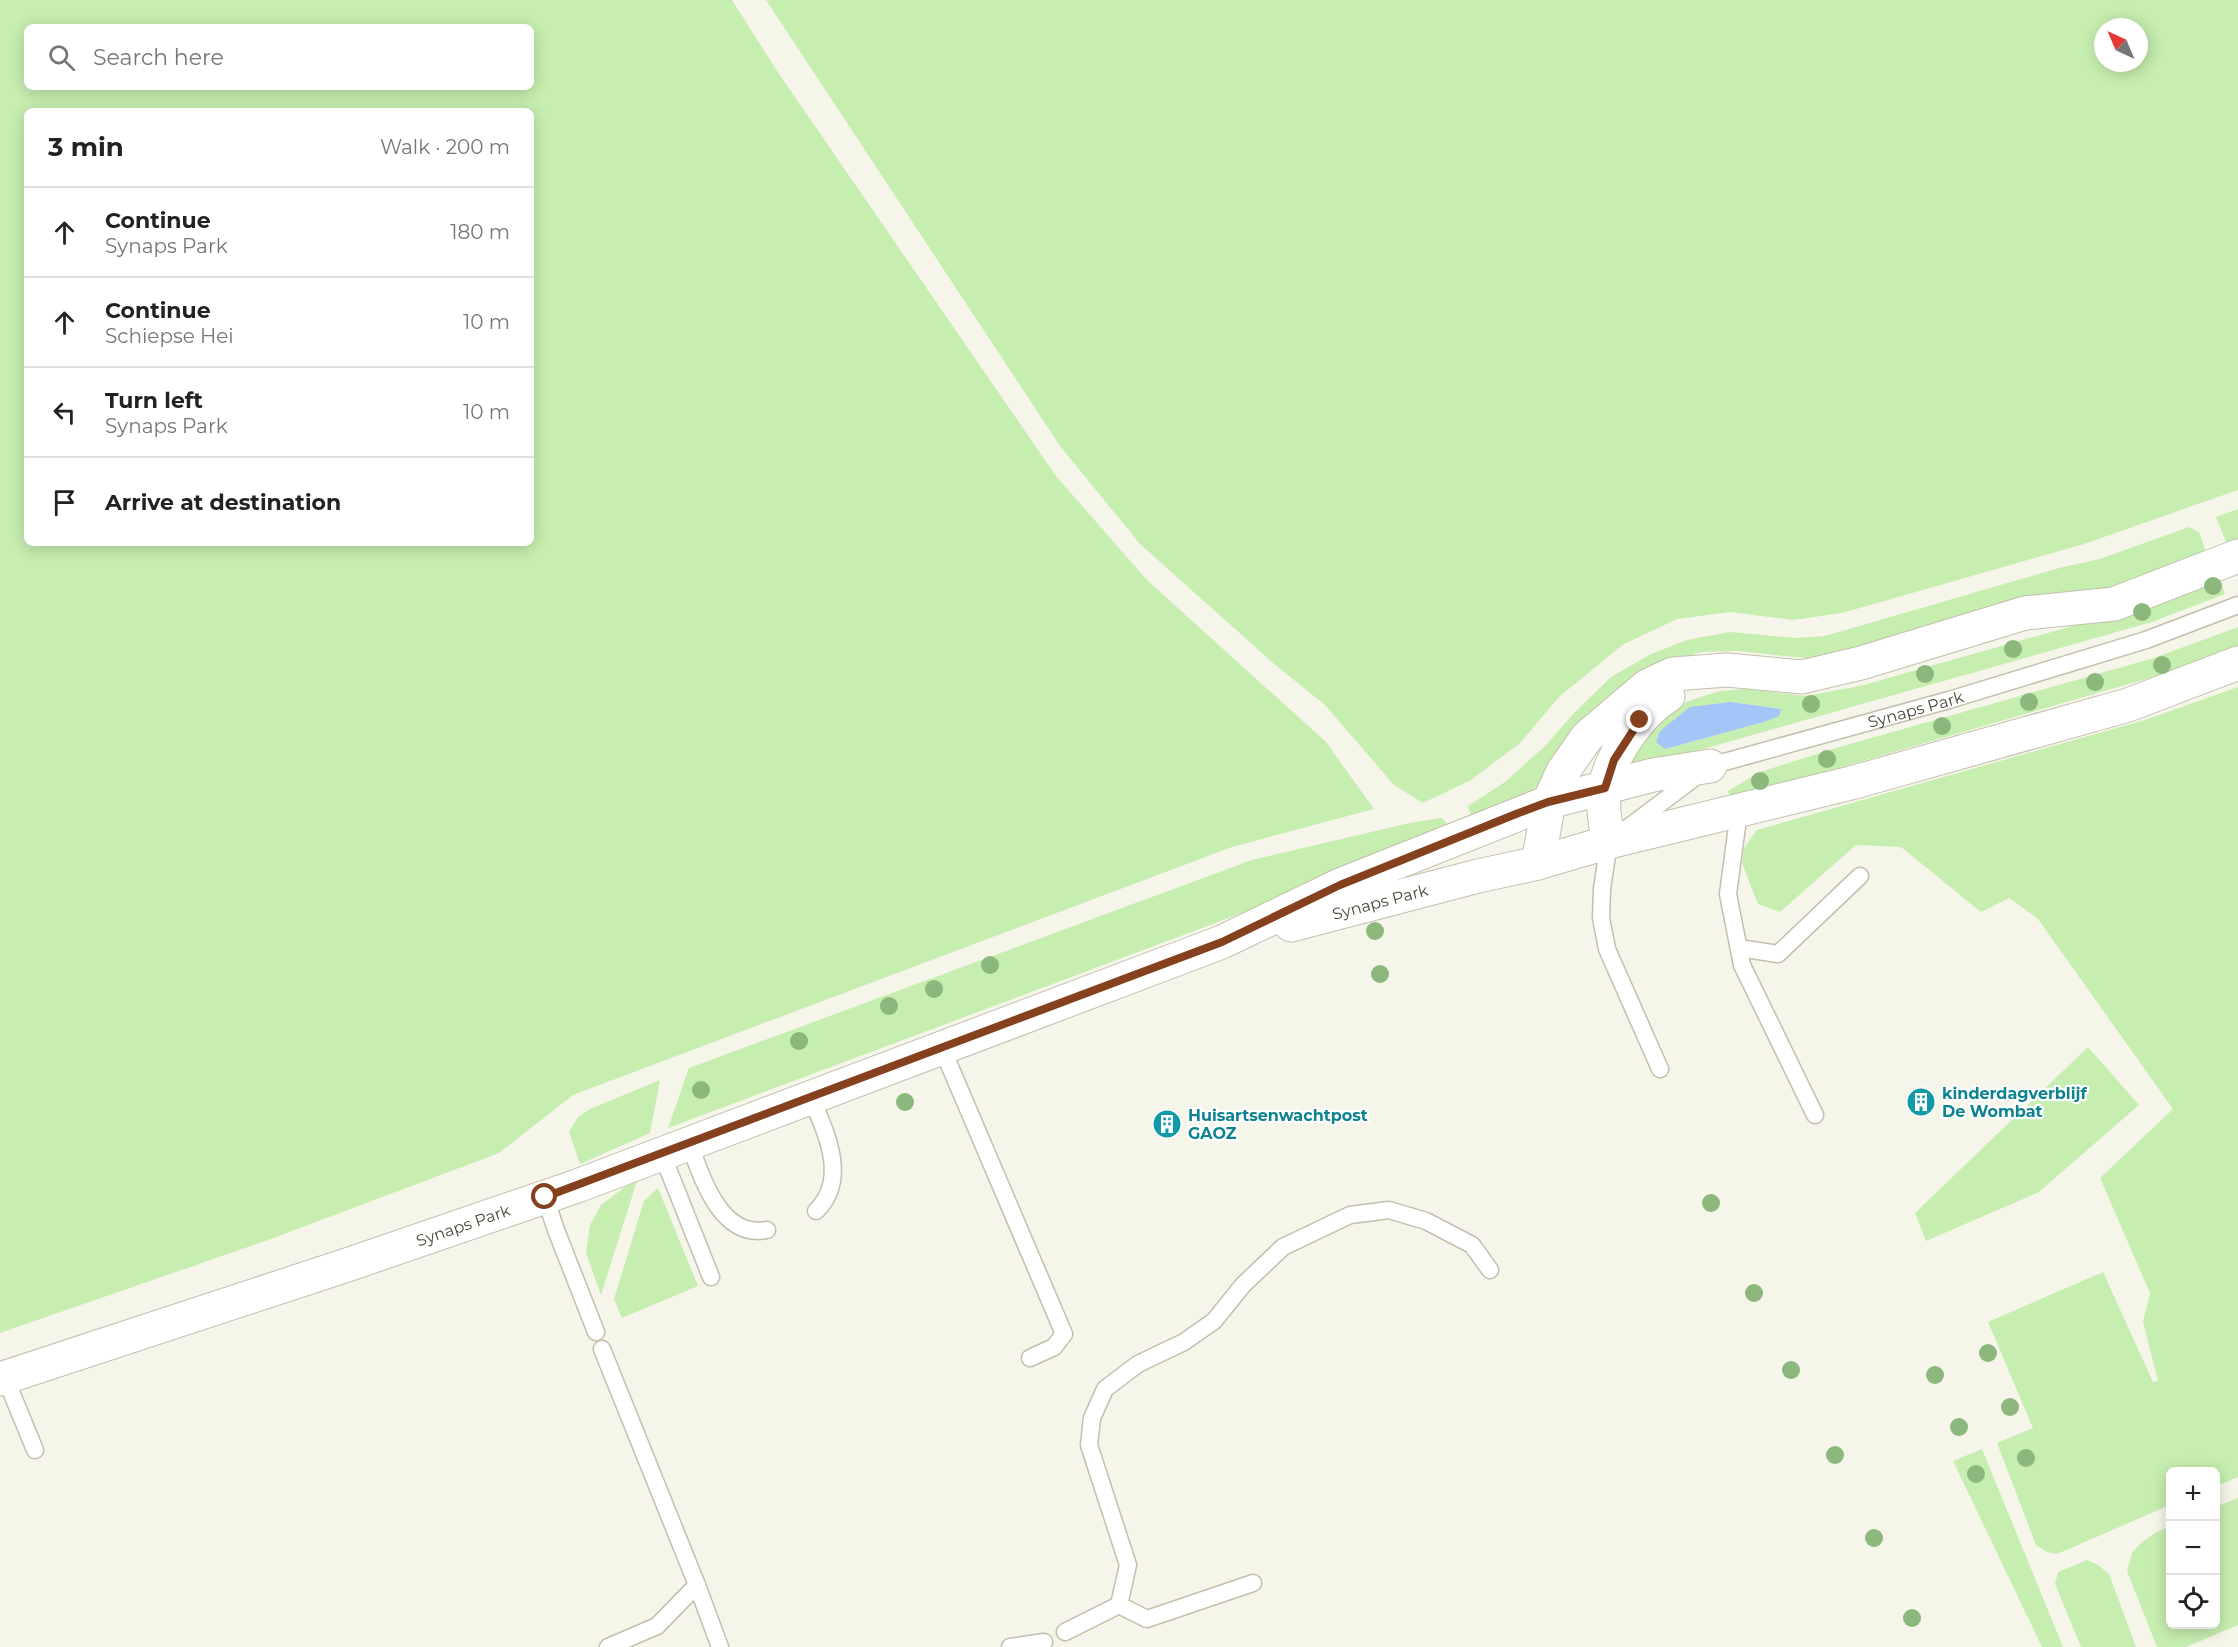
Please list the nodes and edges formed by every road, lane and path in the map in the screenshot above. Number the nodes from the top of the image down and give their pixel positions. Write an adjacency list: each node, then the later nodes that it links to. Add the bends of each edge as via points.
1 (2238, 556): 4 (street, via 2114,604 2025,613 1802,677 1727,670)
2 (2238, 605): 5 (lane, Synaps Park, via 2146,640 1960,697)
3 (2238, 663): 8 (street, via 2128,705 1851,783)
4 (1697, 673): 6 (street, via 1640,720 1614,760); 7 (street, via 1673,674 1647,686 1587,737)
5 (1710, 766): 6 (street, Synaps Park); 9 (lane, Synaps Park)
6 (1605, 788): 7 (street, Synaps Park); 9 (street)
7 (1548, 802): 10 (street); 12 (street, Synaps Park, via 1340,885)
8 (1724, 814): 9 (street); 13 (lane, via 1728,894)
9 (1609, 842): 10 (street, Synaps Park); 15 (lane, via 1601,918 1607,949)
10 (1538, 863): 12 (street, Synaps Park)
11 (1860, 876): 13 (lane, via 1778,954)
12 (1222, 942): 14 (street, Synaps Park)
13 (1740, 948): 17 (lane, via 1742,965)
14 (942, 1048): 16 (street, Synaps Park); 26 (lane, via 1064,1334 1054,1347)
15 (1660, 1069)
16 (811, 1097): 18 (street, Synaps Park); 20 (lane, via 832,1154 832,1184 825,1202)
17 (1815, 1115)
18 (675, 1148): 19 (street, Synaps Park); 21 (lane, via 703,1179 718,1209 741,1228); 23 (lane)
19 (545, 1197): 24 (lane); 27 (street, Synaps Park)
20 (816, 1211)
21 (767, 1230)
22 (1490, 1270): 31 (lane, via 1472,1245 1426,1221 1389,1210 1350,1215 1283,1247 1243,1285 1214,1321 1184,1342 1137,1364 1105,1389 1092,1418 1089,1445 1128,1565)
23 (711, 1277)
24 (596, 1332)
25 (602, 1349): 30 (lane)
26 (1030, 1358)
27 (2, 1378): 28 (lane)
28 (35, 1450)
29 (1253, 1583): 31 (lane, via 1147,1618)
30 (698, 1585): 34 (lane, via 657,1626); 35 (lane)
31 (1119, 1605): 32 (lane)
32 (1065, 1632)
33 (1044, 1642): 36 (lane)
34 (608, 1647)
35 (720, 1647)
36 (1010, 1647)

